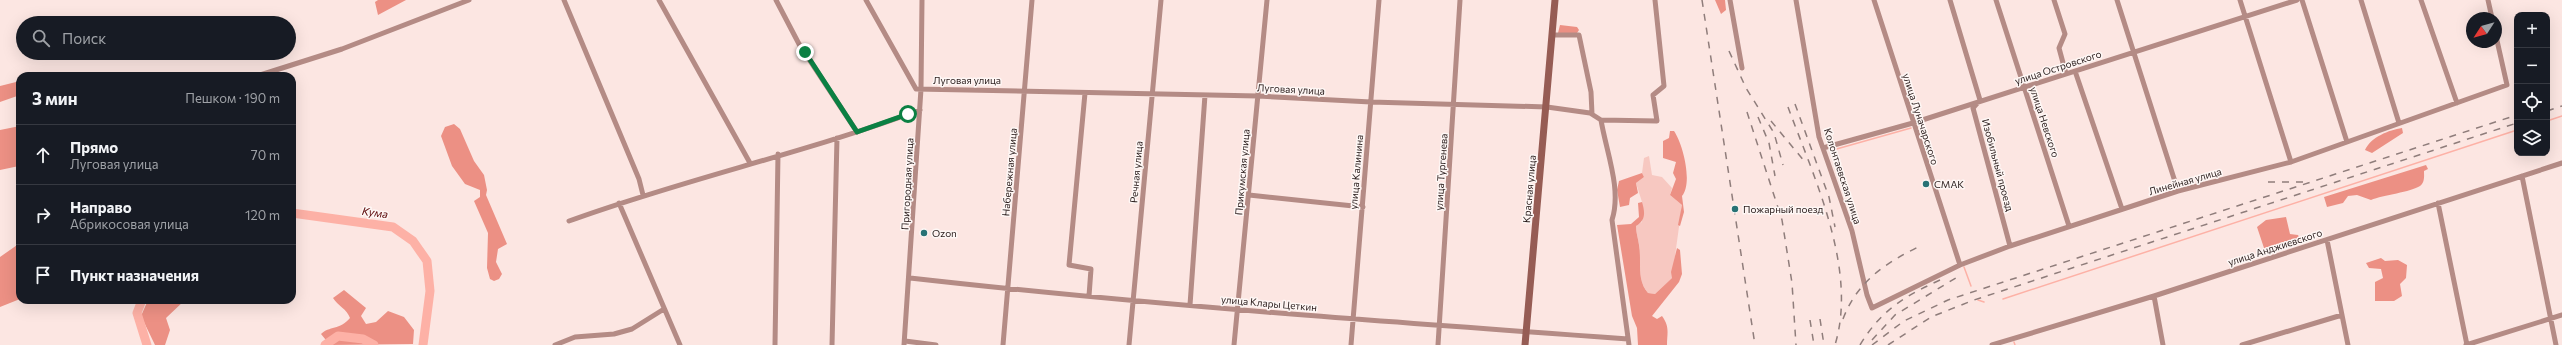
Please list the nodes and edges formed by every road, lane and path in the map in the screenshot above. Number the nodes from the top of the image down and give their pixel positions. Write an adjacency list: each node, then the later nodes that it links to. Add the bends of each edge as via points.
1 (469, 0): 34 (street, via 342,49)
2 (564, 0): 63 (street, via 639,179)
3 (659, 0): 59 (street)
4 (776, 0): 53 (street, via 800,44)
5 (866, 0): 37 (street, via 916,89)
6 (922, 0): 37 (street, Пригородная улица)
7 (1032, 0): 38 (street, Набережная улица)
8 (1161, 0): 40 (street, Речная улица)
9 (1268, 0): 42 (street, Прикумская улица)
10 (1379, 0): 44 (street, улица Калинина)
11 (1460, 0): 45 (street, улица Тургенева)
12 (1555, 0): 29 (street, Красная улица)
13 (1655, 0): 50 (street, via 1664,86 1654,95 1657,121)
14 (1730, 0): 32 (street)
15 (1874, 0): 51 (street, улица Луначарского)
16 (1950, 0): 43 (street, Изобильный проезд)
17 (1996, 0): 36 (street, улица Невского)
18 (2054, 0): 35 (street, via 2065,34 2058,48)
19 (2117, 0): 31 (street)
20 (2240, 0): 28 (street)
21 (2297, 0): 28 (street, улица Островского)
22 (2302, 0): 55 (street)
23 (2361, 0): 52 (street)
24 (2421, 0): 46 (street)
25 (2488, 0): 27 (street)
26 (1798, 1): 56 (street, Колонтаевская улица, via 1809,84)
27 (2491, 12)
28 (2245, 16): 31 (street, улица Островского); 58 (street)
29 (1552, 35): 47 (street, Красная улица); 49 (street, via 1579,35 1591,92)
30 (2499, 48): 46 (street, Линейная улица, via 2507,85)
31 (2133, 52): 33 (street, улица Островского); 62 (street)
32 (1742, 68)
33 (2075, 71): 35 (street, улица Островского); 68 (street)
34 (270, 72)
35 (2066, 74): 36 (street, улица Островского)
36 (2024, 87): 43 (street, улица Островского); 70 (street, улица Невского)
37 (921, 89): 38 (street, Луговая улица); 48 (street, Пригородная улица)
38 (1026, 89): 39 (street, Луговая улица); 75 (street, Набережная улица)
39 (1085, 93): 40 (street, Луговая улица); 76 (street, via 1069,265 1091,269)
40 (1152, 94): 41 (street, Луговая улица); 78 (street, Речная улица)
41 (1205, 95): 42 (street, Луговая улица); 79 (street)
42 (1258, 96): 44 (street, Луговая улица); 64 (street, Прикумская улица)
43 (1980, 100): 51 (street, улица Островского); 72 (street, Изобильный проезд, via 1974,108)
44 (1371, 102): 45 (street, Луговая улица); 67 (street, улица Калинина)
45 (1454, 103): 47 (street, Луговая улица); 87 (street, улица Тургенева)
46 (2457, 103): 52 (street, Линейная улица)
47 (1547, 107): 49 (street, Луговая улица); 88 (street, Красная улица)
48 (920, 110): 53 (street); 74 (street, Пригородная улица)
49 (1592, 114): 50 (street, Луговая улица)
50 (1601, 120): 89 (street, via 1611,166 1615,209 1612,220)
51 (1913, 123): 56 (street, улица Островского); 73 (street, улица Луначарского)
52 (2399, 124): 55 (street, Линейная улица)
53 (857, 132): 54 (street)
54 (837, 138): 57 (street); 95 (street)
55 (2347, 142): 58 (street, Линейная улица)
56 (1824, 148): 80 (street, Колонтаевская улица, via 1852,231)
57 (778, 154): 59 (street); 94 (street)
58 (2291, 162): 62 (street, Линейная улица)
59 (750, 163): 63 (street)
60 (2562, 163): 61 (street, улица Анджиевского)
61 (2522, 176): 66 (street, улица Анджиевского); 86 (street)
62 (2178, 191): 68 (street, Линейная улица)
63 (643, 195): 65 (street)
64 (1249, 195): 67 (street); 82 (street, Прикумская улица)
65 (619, 203): 69 (street); 81 (street)
66 (2438, 203): 71 (street, улица Анджиевского); 107 (street)
67 (1363, 207): 85 (street, улица Калинина)
68 (2122, 209): 70 (street, Линейная улица)
69 (569, 221)
70 (2069, 226): 72 (street, Линейная улица)
71 (2327, 240): 77 (street, улица Анджиевского); 83 (street)
72 (2010, 246): 73 (street, Линейная улица)
73 (1960, 265): 80 (street, Линейная улица)
74 (910, 278): 75 (street, улица Клары Цеткин); 90 (street, Пригородная улица)
75 (1008, 289): 76 (street, улица Клары Цеткин); 97 (street, Набережная улица)
76 (1089, 296): 78 (street, улица Клары Цеткин)
77 (2154, 296): 91 (street, улица Анджиевского); 104 (street)
78 (1132, 302): 79 (street, улица Клары Цеткин); 98 (street, Речная улица)
79 (1190, 305): 82 (street, улица Клары Цеткин)
80 (1872, 308)
81 (664, 309): 92 (street, via 632,329 614,334 575,337); 93 (street)
82 (1238, 310): 85 (street, улица Клары Цеткин); 99 (street, Прикумская улица)
83 (2342, 315): 105 (street); 106 (street)
84 (2562, 315): 86 (street)
85 (1353, 319): 87 (street, улица Клары Цеткин); 100 (street, улица Калинина)
86 (2550, 319): 107 (street); 108 (street)
87 (1439, 327): 88 (street, улица Клары Цеткин); 101 (street, улица Тургенева)
88 (1526, 332): 89 (street, улица Клары Цеткин); 102 (street, Красная улица)
89 (1628, 342)
90 (904, 343): 96 (street)
91 (2011, 343): 103 (street, улица Анджиевского)
92 (555, 345)
93 (680, 345)
94 (775, 345)
95 (832, 345)
96 (936, 345)
97 (1004, 345)
98 (1129, 345)
99 (1234, 345)
100 (1351, 345)
101 (1438, 345)
102 (1525, 345)
103 (1992, 345)
104 (2163, 345)
105 (2242, 345)
106 (2348, 345)
107 (2467, 345)
108 (2556, 345)

